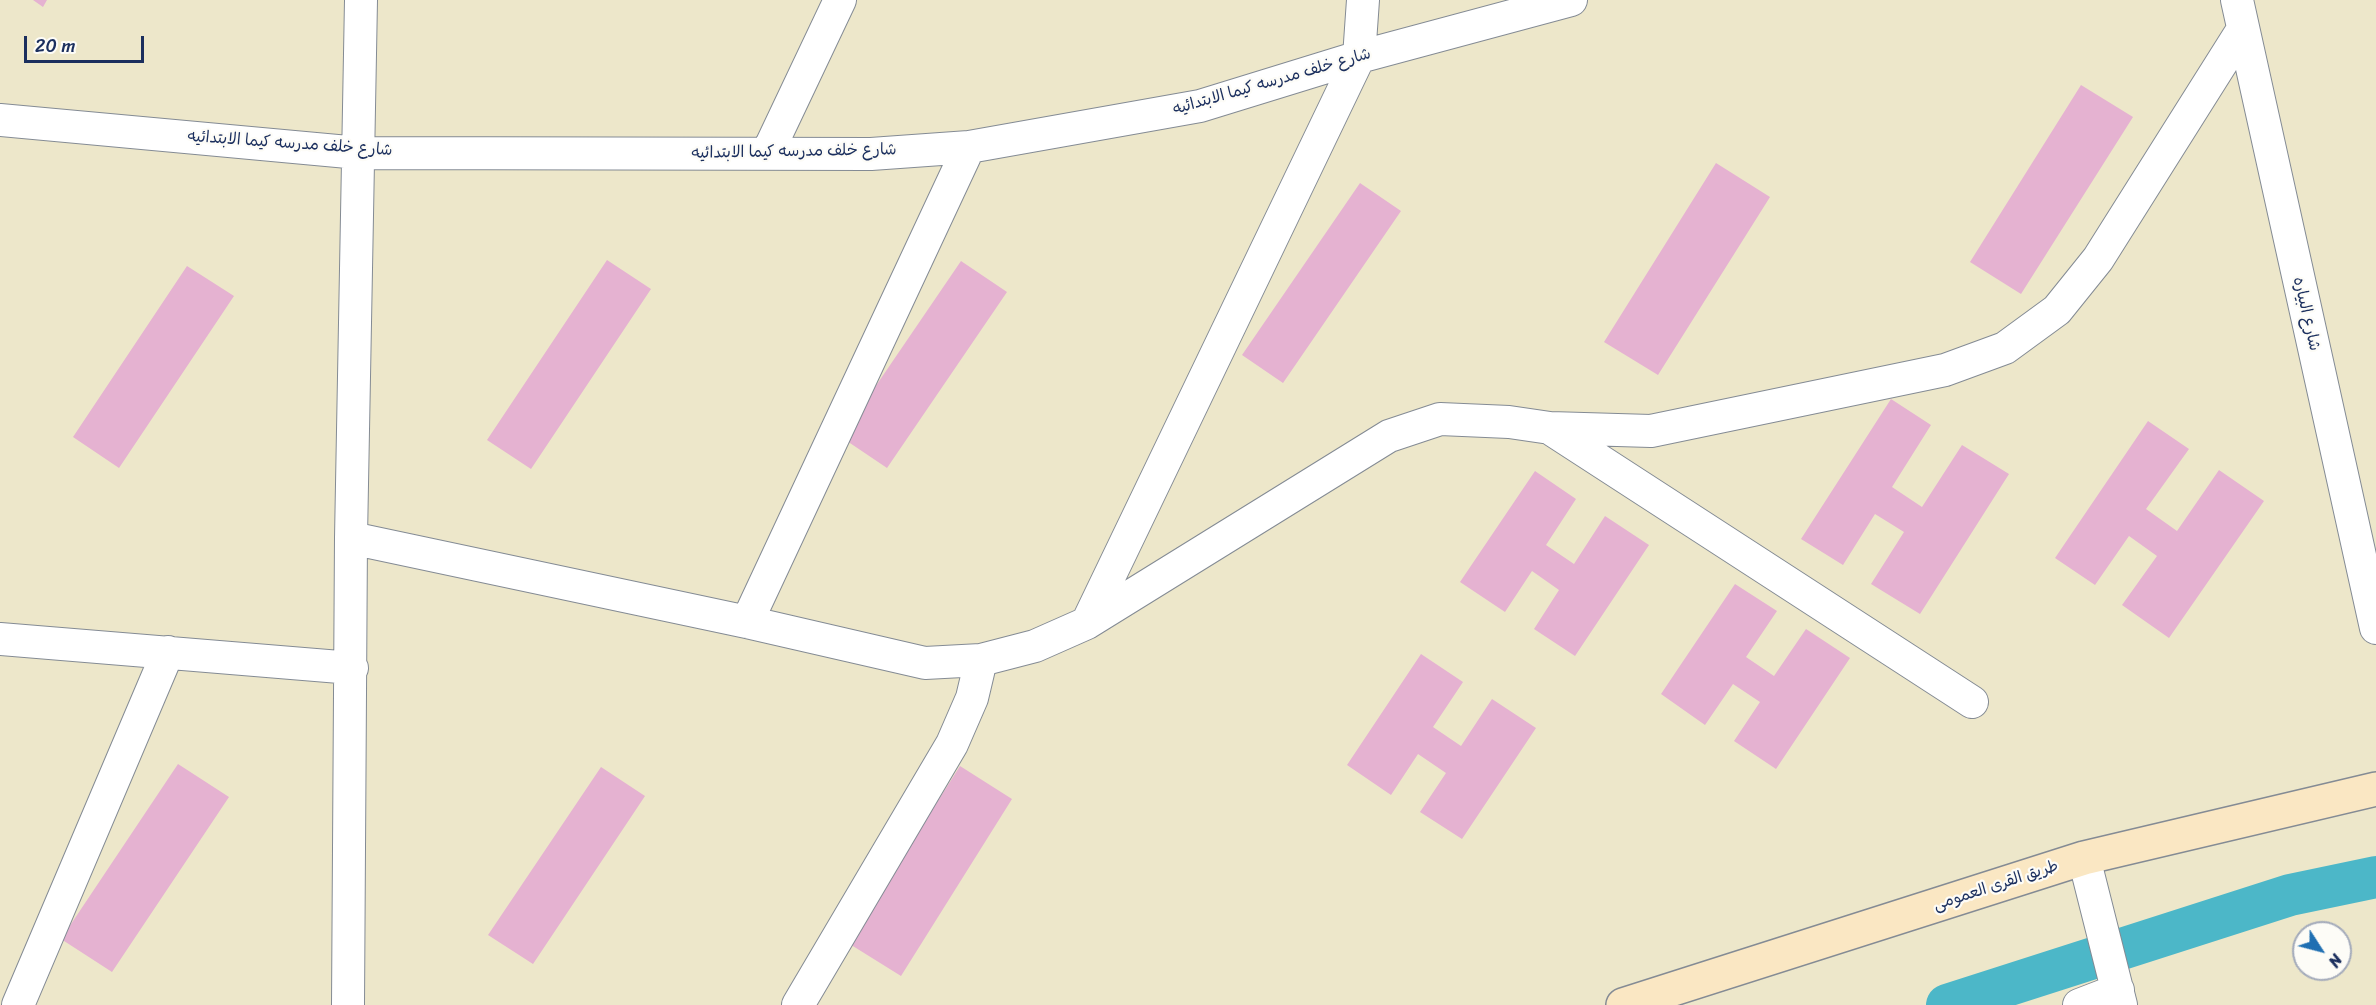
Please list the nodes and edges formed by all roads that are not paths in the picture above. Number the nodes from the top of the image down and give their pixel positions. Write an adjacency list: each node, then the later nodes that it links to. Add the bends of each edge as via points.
1 (361, 0): 9 (street)
2 (840, 0): 10 (street)
3 (1363, 0): 6 (street)
4 (1570, 0): 6 (street, شارع خلف مدرسه كيما الابتدائيه)
5 (2240, 15): 11 (street, via 2098,259 2057,310 2005,348 1945,370 1651,431); 15 (street, شارع البياره)
6 (1359, 57): 8 (street, شارع خلف مدرسه كيما الابتدائيه, via 1200,106); 14 (street)
7 (0, 120): 9 (street, شارع خلف مدرسه كيما الابتدائيه)
8 (969, 147): 10 (street, شارع خلف مدرسه كيما الابتدائيه, via 871,154); 13 (street)
9 (359, 153): 10 (street, شارع خلف مدرسه كيما الابتدائيه); 12 (street)
10 (767, 154)
11 (1550, 428): 14 (street, via 1440,419 1389,436); 20 (street)
12 (351, 538): 13 (street); 19 (street)
13 (747, 622): 18 (street, via 925,663)
14 (1087, 623): 18 (street, via 1035,646)
15 (2376, 628)
16 (0, 639): 17 (street)
17 (168, 652): 19 (street); 24 (street)
18 (981, 660): 26 (street, via 972,698 952,744)
19 (352, 668): 25 (street)
20 (1972, 702)
21 (2376, 789): 22 (street, طريق القرى العمومى)
22 (2087, 870): 23 (street); 27 (street, طريق القرى العمومى)
23 (2117, 990): 28 (street)
24 (18, 1005)
25 (348, 1005)
26 (798, 1005)
27 (1623, 1005)
28 (2079, 1005)

